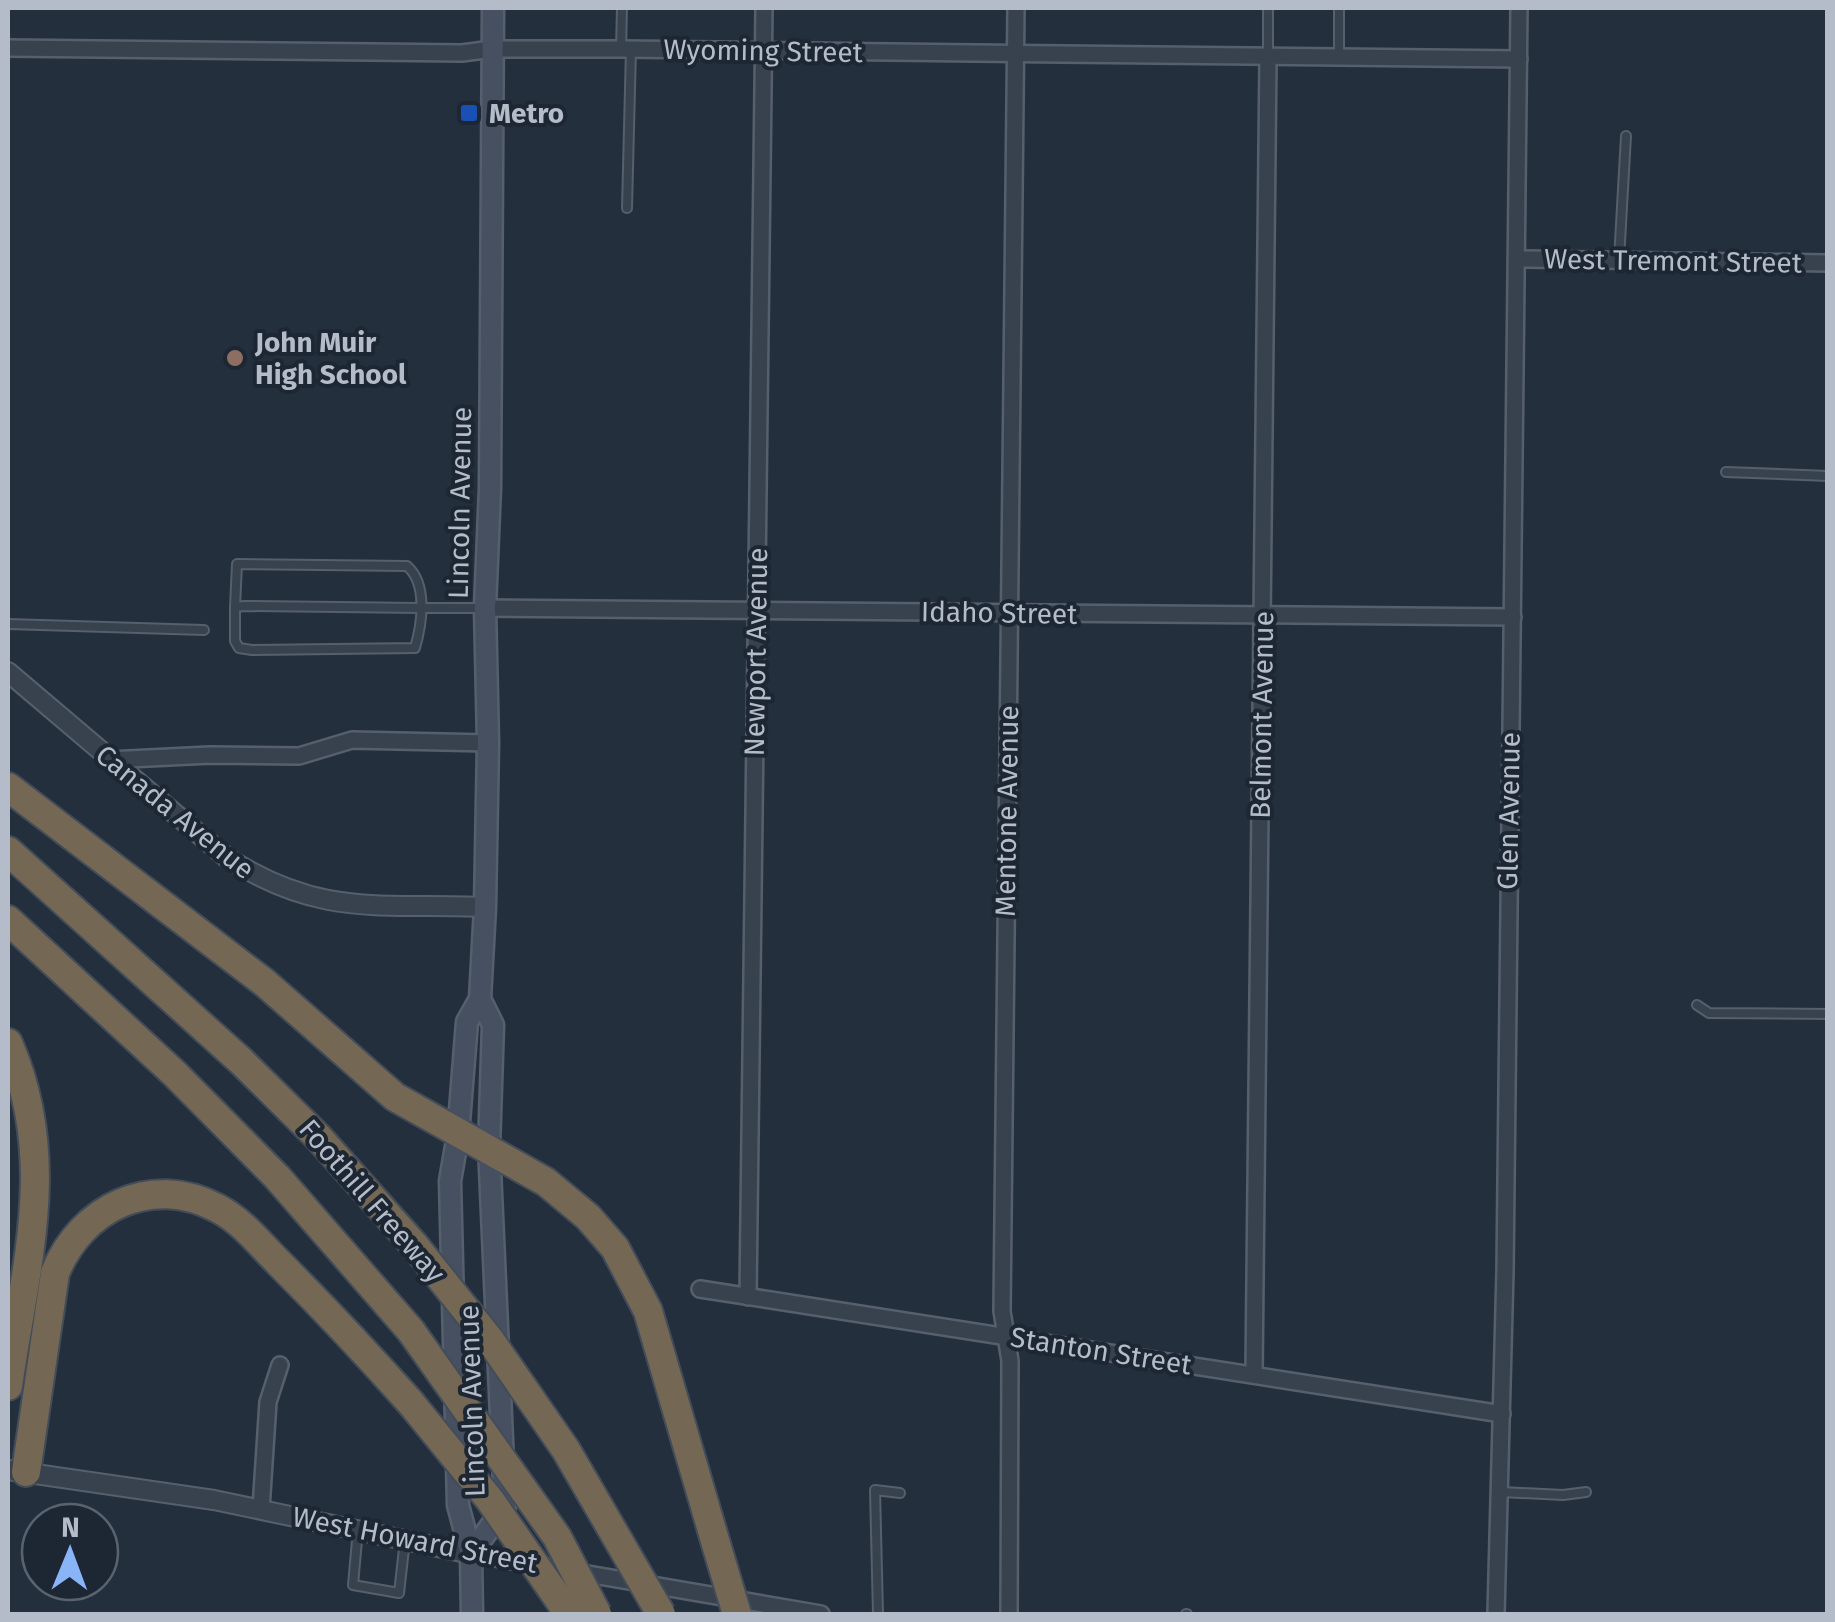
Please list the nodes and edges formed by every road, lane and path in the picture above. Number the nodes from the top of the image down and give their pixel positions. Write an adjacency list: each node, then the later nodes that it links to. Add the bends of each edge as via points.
1 (493, 8): 9 (main road, Lincoln Avenue)
2 (622, 8): 10 (lane)
3 (764, 8): 11 (street, Newport Avenue)
4 (1016, 8): 12 (street, Mentone Avenue)
5 (1268, 8): 13 (lane)
6 (1339, 8): 14 (lane)
7 (1519, 8): 15 (street, Glen Avenue)
8 (8, 48): 9 (street, Wyoming Street)
9 (492, 49): 10 (street, Wyoming Street); 25 (main road, Lincoln Avenue)
10 (626, 49): 11 (street, Wyoming Street); 17 (lane)
11 (763, 52): 12 (street, Wyoming Street); 26 (street, Newport Avenue)
12 (1016, 54): 13 (street, Wyoming Street); 27 (street, Mentone Avenue)
13 (1268, 57): 14 (street, Wyoming Street); 28 (street, Belmont Avenue)
14 (1338, 58): 15 (street, Wyoming Street)
15 (1519, 58): 18 (street, Glen Avenue)
16 (1626, 136): 19 (lane)
17 (627, 208)
18 (1518, 259): 19 (street, West Tremont Street); 29 (street, Glen Avenue)
19 (1619, 260): 20 (street, West Tremont Street)
20 (1828, 263)
21 (1726, 472): 22 (lane)
22 (1828, 476)
23 (235, 607): 24 (lane); 24 (lane, via 239,648 408,651 417,642); 24 (lane, via 236,564 408,566 417,576)
24 (421, 608): 25 (lane)
25 (485, 608): 26 (street, Idaho Street); 33 (main road, Lincoln Avenue)
26 (756, 610): 27 (street, Idaho Street); 46 (street, Newport Avenue)
27 (1008, 613): 28 (street, Idaho Street); 47 (street, Mentone Avenue)
28 (1263, 615): 29 (street, Idaho Street); 49 (street, Belmont Avenue)
29 (1513, 617): 51 (street, Glen Avenue)
30 (8, 624): 31 (lane)
31 (204, 630)
32 (8, 672): 34 (street, Canada Avenue)
33 (488, 743): 34 (street, via 352,740 299,756); 37 (main road, Lincoln Avenue)
34 (108, 760): 37 (street, Canada Avenue, via 262,881 336,904)
35 (8, 786): 43 (highway, via 265,983 394,1097)
36 (8, 851): 63 (highway, Foothill Freeway, bridge, via 241,1061 414,1246 566,1450)
37 (485, 907): 39 (main road, Lincoln Avenue)
38 (8, 920): 62 (highway, Foothill Freeway, bridge, via 277,1176 411,1331 556,1537)
39 (480, 999): 43 (main road, Lincoln Avenue, via 467,1022); 44 (main road, Lincoln Avenue, via 493,1025)
40 (1698, 1004): 41 (lane, via 1708,1013)
41 (1828, 1014)
42 (8, 1042): 50 (highway, via 37,1159)
43 (458, 1135): 44 (highway); 59 (main road, Lincoln Avenue, via 450,1181 458,1505)
44 (489, 1147): 59 (main road, Lincoln Avenue, via 505,1506); 64 (highway, bridge, via 565,1196 615,1248 648,1311)
45 (700, 1288): 46 (street, Stanton Street)
46 (748, 1297): 47 (street, Stanton Street)
47 (1004, 1336): 49 (street, Stanton Street); 67 (street, Mentone Avenue, via 1010,1360)
48 (280, 1365): 56 (street, via 268,1402)
49 (1254, 1374): 51 (street, Stanton Street)
50 (8, 1386)
51 (1502, 1414): 53 (street, Glen Avenue)
52 (17, 1471): 56 (street, West Howard Street); 61 (highway, bridge, via 62,1255 84,1226 116,1205 181,1196 232,1218 334,1319 490,1500)
53 (1501, 1492): 54 (lane); 68 (street, Glen Avenue)
54 (1586, 1492)
55 (900, 1493): 66 (lane, via 876,1490)
56 (261, 1510): 57 (street, West Howard Street)
57 (358, 1530): 58 (street, West Howard Street); 58 (lane, via 354,1585 399,1593)
58 (405, 1540): 59 (street, West Howard Street)
59 (472, 1554): 60 (main road, Lincoln Avenue); 65 (street, West Howard Street)
60 (472, 1614)
61 (570, 1614)
62 (597, 1614)
63 (661, 1614)
64 (737, 1614)
65 (821, 1614)
66 (878, 1614)
67 (1009, 1614)
68 (1496, 1614)

